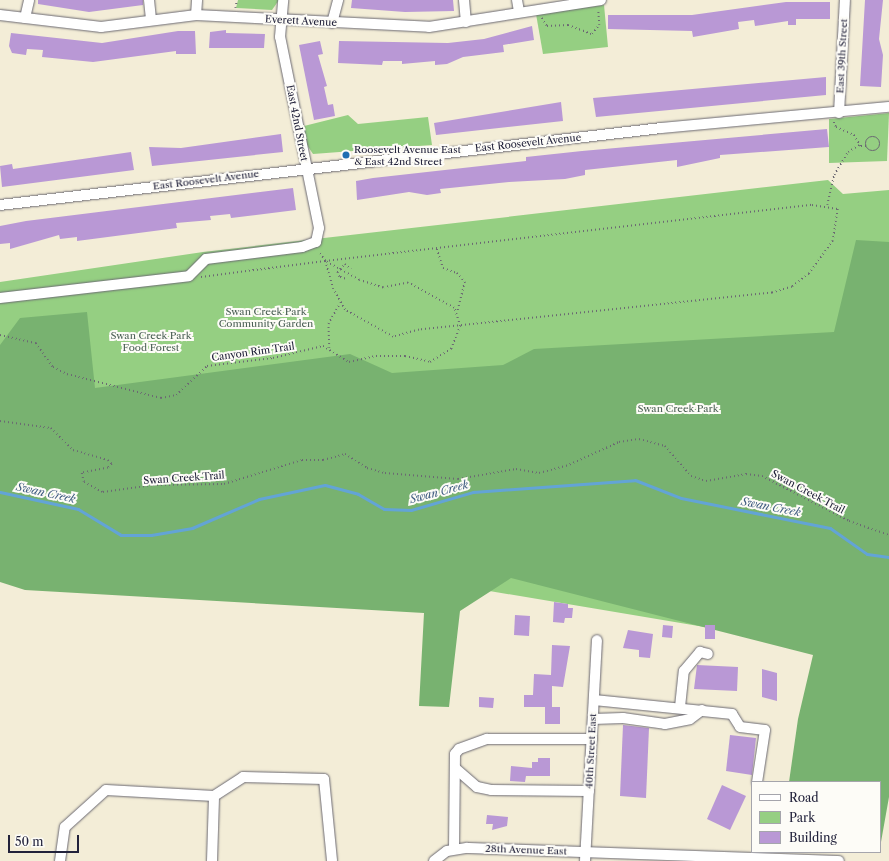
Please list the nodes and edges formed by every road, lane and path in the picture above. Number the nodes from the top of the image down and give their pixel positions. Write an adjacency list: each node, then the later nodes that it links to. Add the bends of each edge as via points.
1 (29, 0): 15 (street)
2 (149, 0): 16 (street)
3 (198, 0): 14 (street)
4 (283, 0): 17 (street, East 42nd Street)
5 (338, 0): 19 (street)
6 (464, 0): 18 (street)
7 (517, 0): 12 (street)
8 (597, 0): 9 (street, Everett Avenue); 11 (street, Everett Avenue); 11 (path, via 599,26 592,34 568,25 547,26)
9 (601, 0)
10 (845, 0): 21 (street, East 39th Street)
11 (540, 8): 12 (street, Everett Avenue)
12 (519, 11): 18 (street, Everett Avenue)
13 (0, 15): 15 (street, Everett Avenue)
14 (196, 15): 16 (street, Everett Avenue); 17 (street, Everett Avenue)
15 (25, 18): 16 (street, Everett Avenue, via 101,27)
16 (151, 18)
17 (280, 20): 19 (street, Everett Avenue); 24 (street, East 42nd Street)
18 (466, 22): 19 (street, Everett Avenue, via 429,27)
19 (332, 23)
20 (889, 108): 21 (street, East Roosevelt Avenue)
21 (836, 113): 22 (path, via 836,127 854,135); 24 (street, East Roosevelt Avenue, via 661,128)
22 (859, 145): 23 (path); 26 (path, via 848,152 834,175)
23 (866, 146): 23 (path, via 874,151 880,142 870,137)
24 (306, 167): 25 (street, East Roosevelt Avenue); 27 (street, East 42nd Street, via 319,228)
25 (0, 205)
26 (827, 205): 28 (path); 37 (path, via 838,209 833,241 809,274 792,287 746,296)
27 (314, 244): 29 (path); 32 (street, via 206,259)
28 (437, 249): 29 (path); 36 (path, via 443,268 462,276 465,282)
29 (325, 261): 30 (path); 32 (path); 35 (path)
30 (339, 269): 31 (path, via 345,264); 33 (path, via 337,276); 36 (path, via 383,288 408,282)
31 (351, 269)
32 (189, 276): 34 (street)
33 (345, 279)
34 (0, 298)
35 (340, 303): 37 (path, via 356,319 387,336); 39 (path, via 328,324)
36 (457, 313): 37 (path)
37 (460, 326): 39 (path, via 451,349 430,362 405,356 376,356 349,362)
38 (0, 335): 39 (path, Canyon Rim Trail, via 36,343 54,367 67,374 161,398 176,396 208,366 273,358 323,346)
39 (329, 348)
40 (0, 422): 41 (path, Swan Creek Trail, via 51,428 73,450 108,460 112,464 108,468 82,473 84,482 103,492 153,485 224,484 302,460 323,460 345,454 367,468 385,473 458,479 516,468 539,473 619,442 639,439 665,446 691,476 706,481 746,474 762,476 849,521)
41 (889, 535)
42 (597, 640): 44 (street, 40th Street East)
43 (708, 654): 45 (street, via 700,652 684,671)
44 (594, 700): 45 (street); 47 (street, 40th Street East)
45 (680, 707): 46 (street)
46 (702, 710): 47 (street, via 690,719 665,724 624,718); 50 (street, via 732,714 740,726 765,730)
47 (593, 720): 48 (street, 40th Street East)
48 (592, 739): 49 (street, via 487,739 459,749 455,754); 51 (street, 40th Street East)
49 (455, 768): 51 (street, via 477,787 491,790); 53 (street)
50 (757, 781)
51 (589, 791): 55 (street, 40th Street East)
52 (214, 796): 56 (street, via 106,790 65,827); 57 (street); 58 (street, via 243,776 324,779)
53 (454, 849): 55 (street, 28th Avenue East); 59 (street)
54 (754, 855): 55 (street, 28th Avenue East); 60 (street, 28th Avenue East)
55 (585, 856)
56 (60, 861)
57 (212, 861)
58 (332, 861)
59 (434, 861)
60 (839, 861)

